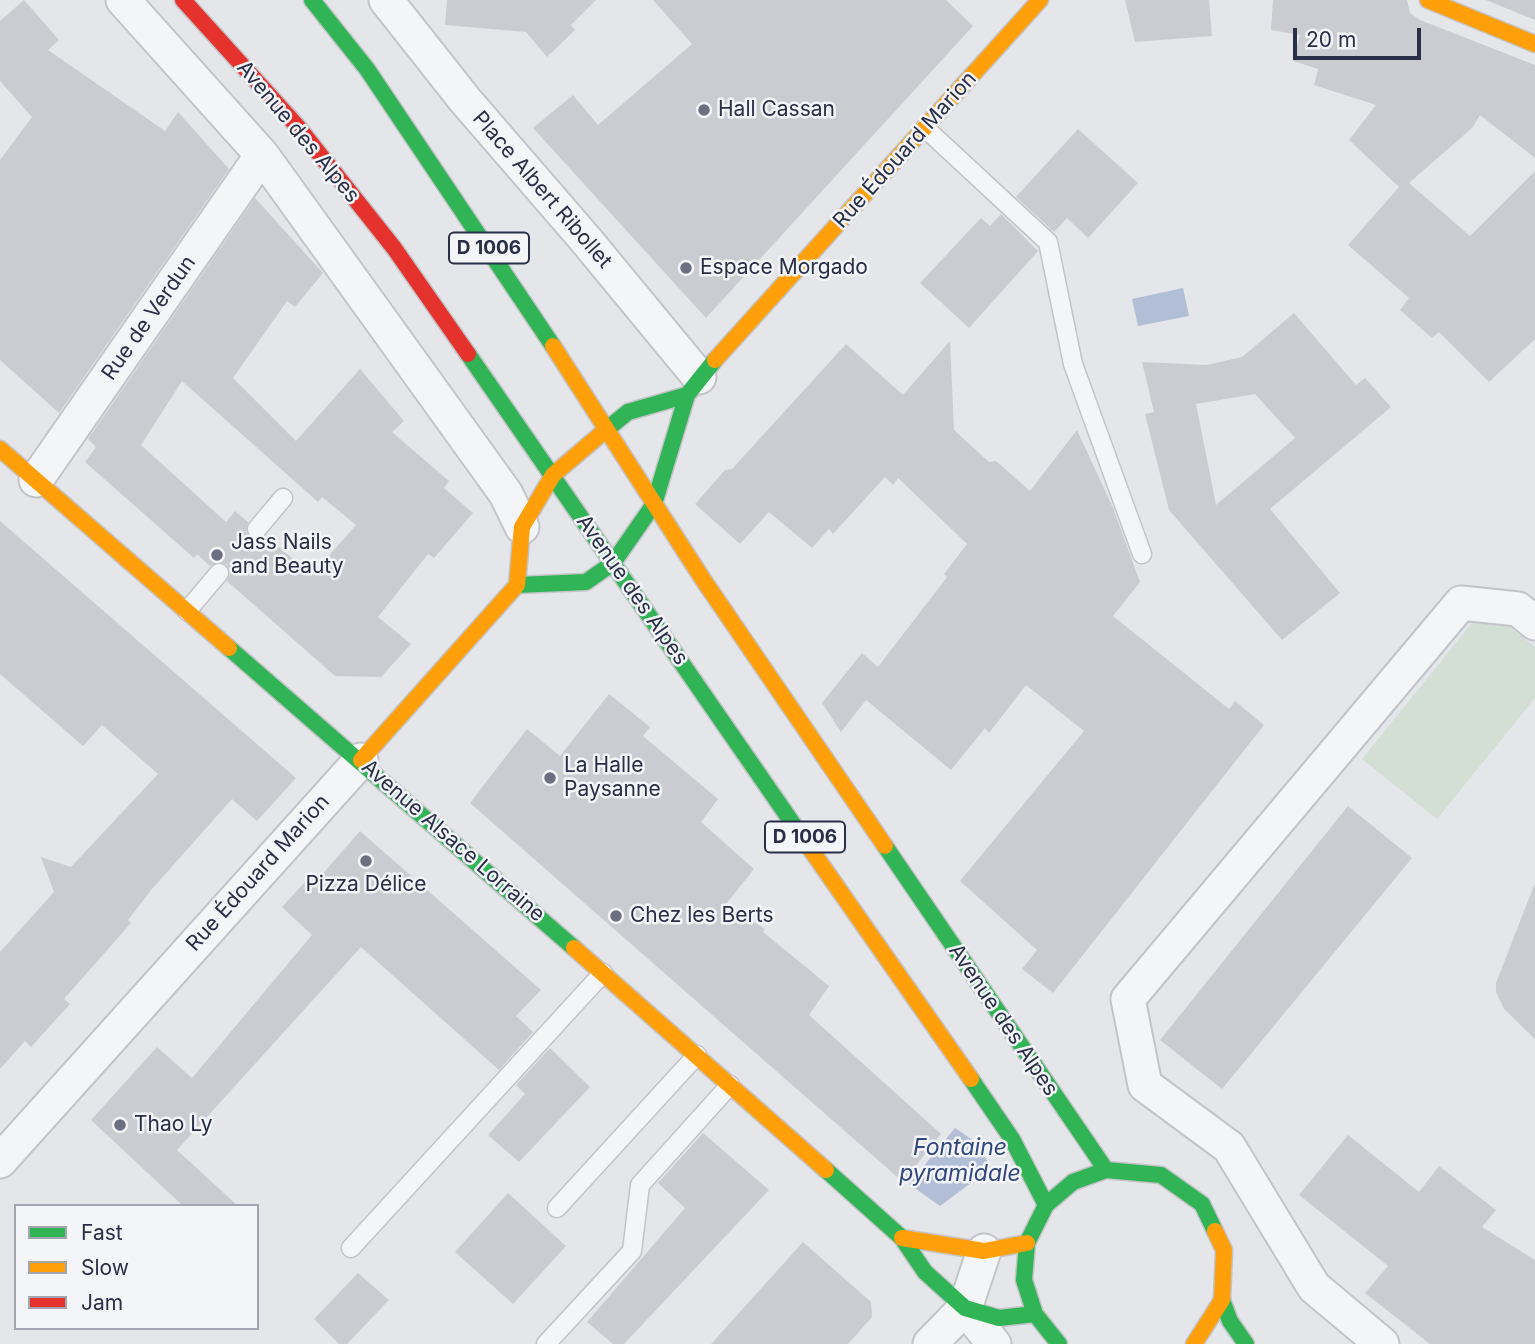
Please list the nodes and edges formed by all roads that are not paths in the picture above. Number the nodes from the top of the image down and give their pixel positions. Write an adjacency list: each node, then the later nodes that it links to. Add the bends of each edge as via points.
1 (123, 0): 9 (street, Avenue des Alpes)
2 (183, 0): 13 (main road, Avenue des Alpes / D 1006, via 298,127 394,247)
3 (313, 0): 11 (main road, Avenue des Alpes / D 1006, via 367,69 477,230)
4 (386, 0): 10 (street, Place Albert Ribollet, via 586,240)
5 (1040, 0): 8 (main road, Rue Édouard Marion)
6 (1428, 0): 7 (main road)
7 (1535, 44)
8 (925, 128): 10 (main road, Rue Édouard Marion); 19 (lane, via 1048,242 1073,364)
9 (262, 155): 14 (street, Rue de Verdun); 17 (street, Avenue des Alpes, via 506,494)
10 (693, 386): 11 (main road, via 628,412); 16 (main road, Rue Édouard Marion)
11 (606, 429): 13 (main road); 16 (main road, Avenue des Alpes / D 1006)
12 (0, 449): 14 (main road, Avenue Alsace Lorraine)
13 (553, 475): 17 (main road); 20 (main road, Avenue des Alpes / D 1006)
14 (36, 481): 23 (main road, Avenue Alsace Lorraine)
15 (283, 498): 18 (lane)
16 (654, 504): 20 (main road, Rue Édouard Marion); 30 (main road, Avenue des Alpes / D 1006)
17 (522, 527): 22 (main road)
18 (257, 529)
19 (1142, 554)
20 (613, 563): 22 (main road, Rue Édouard Marion, via 586,582); 31 (main road, Avenue des Alpes / D 1006, via 1012,1139)
21 (219, 573): 23 (lane)
22 (517, 585): 25 (main road, Rue Édouard Marion)
23 (187, 611): 25 (main road, Avenue Alsace Lorraine)
24 (1535, 623): 46 (street, via 1518,609 1461,603 1128,999 1145,1085 1229,1147 1314,1287)
25 (360, 760): 26 (main road, Avenue Alsace Lorraine); 29 (street, Rue Édouard Marion)
26 (603, 973): 27 (main road, Avenue Alsace Lorraine); 35 (lane)
27 (697, 1055): 28 (main road, Avenue Alsace Lorraine); 32 (lane)
28 (730, 1085): 33 (main road, Avenue Alsace Lorraine); 40 (lane, via 639,1185 632,1251)
29 (0, 1161)
30 (1106, 1170): 31 (main road, via 1073,1182); 37 (main road, via 1161,1175 1202,1204 1224,1250)
31 (1046, 1205): 34 (main road)
32 (557, 1208)
33 (902, 1238): 36 (main road); 38 (main road, Avenue Alsace Lorraine, via 925,1272)
34 (1027, 1243): 36 (main road); 39 (main road, via 1024,1280)
35 (351, 1248)
36 (984, 1251): 38 (street)
37 (1222, 1300): 44 (main road); 45 (main road)
38 (965, 1308): 39 (main road, Avenue Alsace Lorraine, via 999,1318); 41 (street); 42 (street, Avenue Alsace Lorraine)
39 (1035, 1314): 43 (main road)
40 (546, 1344)
41 (930, 1344)
42 (994, 1344)
43 (1059, 1344)
44 (1194, 1344)
45 (1246, 1344)
46 (1382, 1344)

